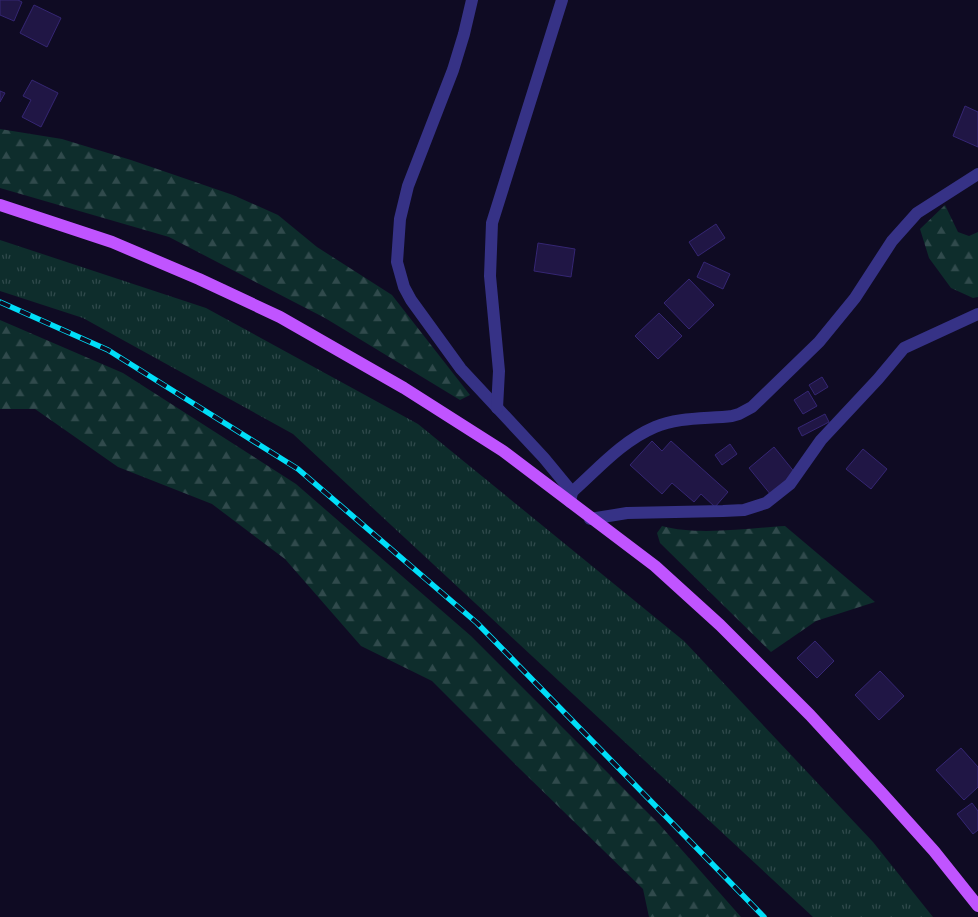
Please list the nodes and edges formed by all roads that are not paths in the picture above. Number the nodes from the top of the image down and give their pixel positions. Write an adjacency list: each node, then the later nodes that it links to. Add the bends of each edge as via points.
1 (472, 0): 6 (street, via 453,70 408,186 400,219 397,262 404,288 420,313 461,369)
2 (562, 0): 6 (street, via 492,223 490,276 499,371)
3 (978, 174): 7 (street, via 917,213 892,241 855,298 820,342 752,407 732,416 677,421 656,427 626,444)
4 (0, 205): 7 (main road, via 112,242 280,317 426,402)
5 (978, 314): 8 (street, via 904,348 821,440 790,484 766,503 723,512 627,513)
6 (497, 408): 7 (street, via 544,458)
7 (571, 497): 8 (main road)
8 (590, 518): 9 (main road, via 655,566 810,715 934,851)
9 (978, 906)

